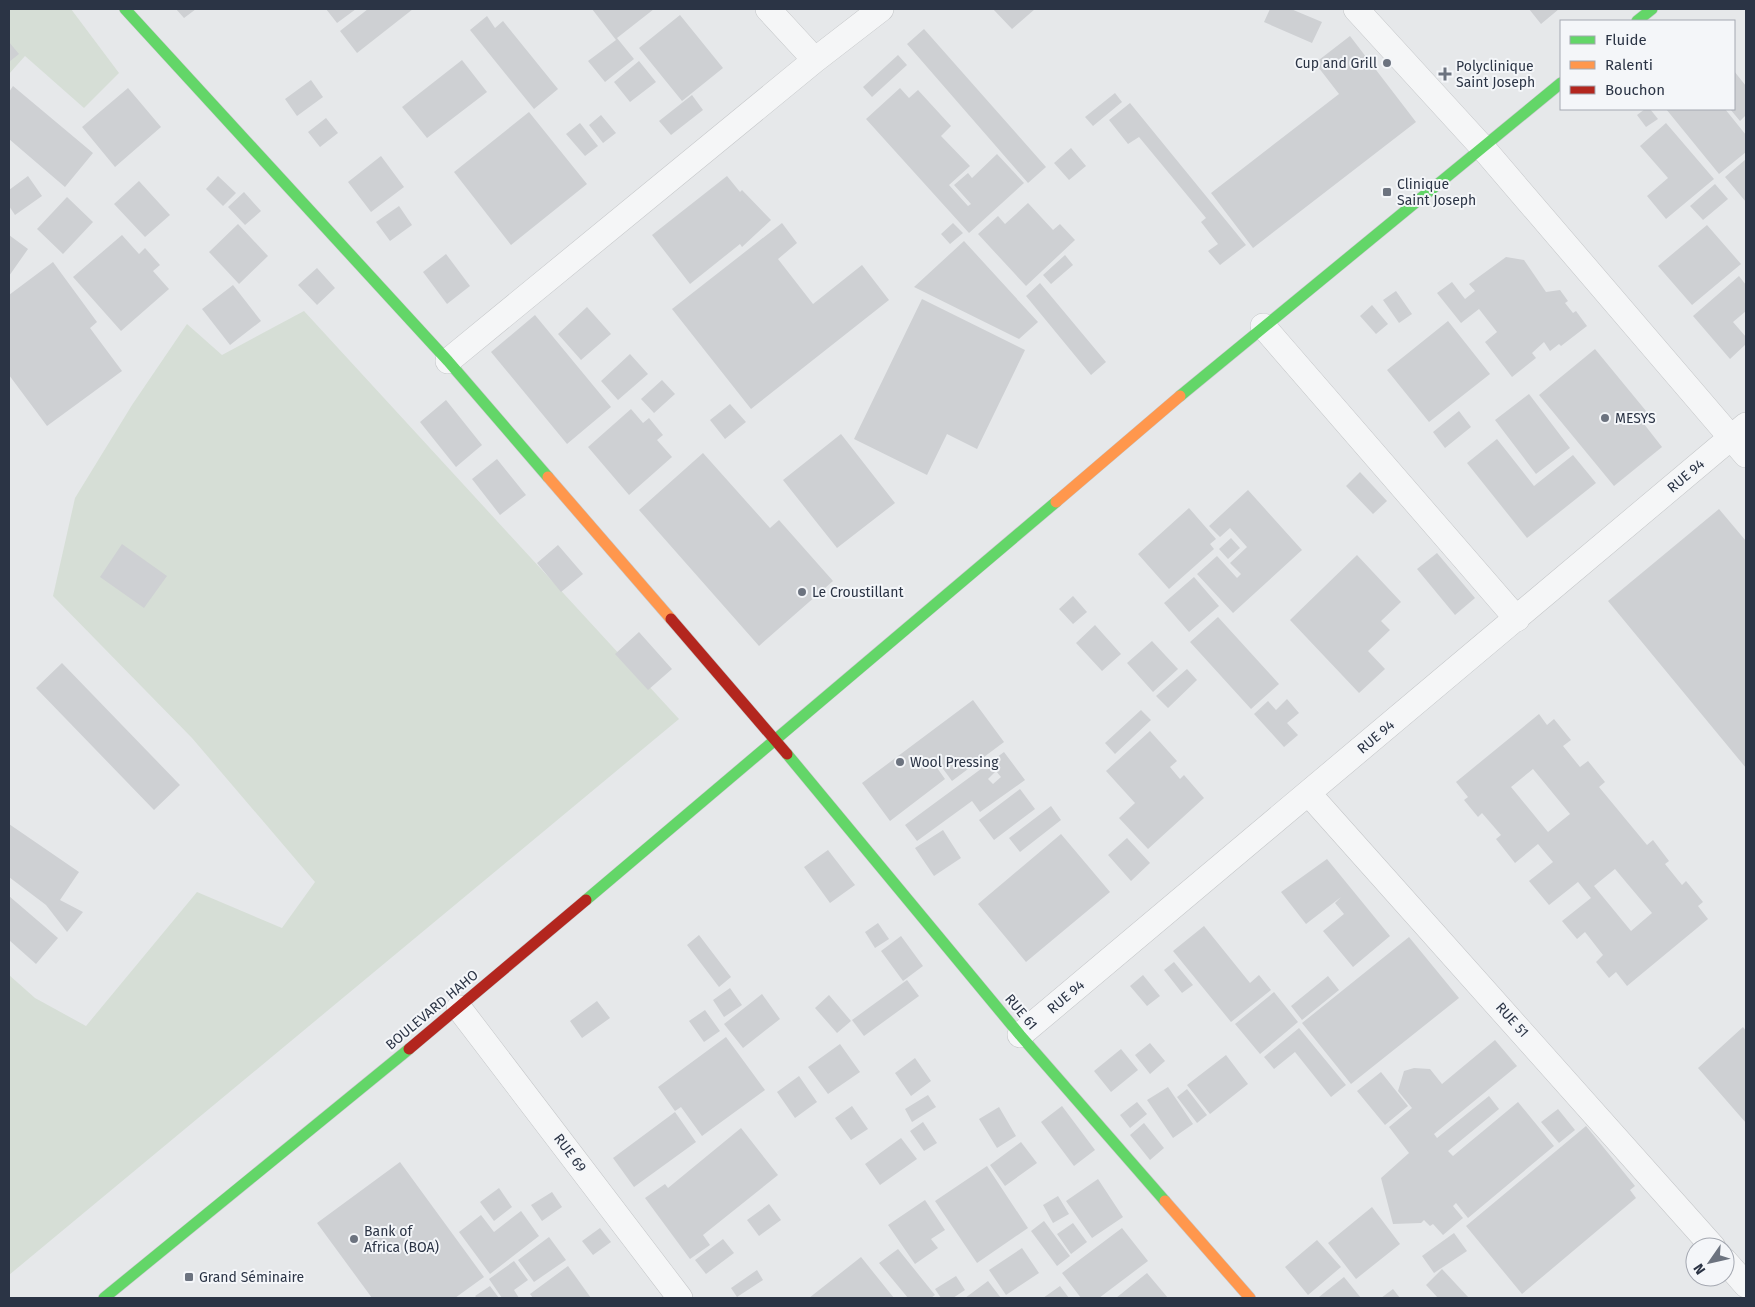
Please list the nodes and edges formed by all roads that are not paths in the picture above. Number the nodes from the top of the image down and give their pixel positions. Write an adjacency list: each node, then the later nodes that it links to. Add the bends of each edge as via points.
1 (125, 9): 11 (main road, RUE 61)
2 (768, 9): 7 (street)
3 (881, 9): 7 (street)
4 (1356, 9): 9 (street)
5 (1652, 9): 6 (main road)
6 (1638, 20)
7 (815, 60): 11 (street)
8 (1560, 84): 9 (main road, BOULEVARD HAHO)
9 (1482, 148): 10 (main road, BOULEVARD HAHO); 12 (street)
10 (1263, 326): 13 (street); 14 (main road, BOULEVARD HAHO)
11 (448, 361): 14 (main road, RUE 61)
12 (1741, 439): 13 (street, RUE 94)
13 (1517, 618): 15 (street, RUE 94)
14 (775, 740): 16 (main road, BOULEVARD HAHO); 17 (main road, RUE 61)
15 (1309, 794): 17 (street, RUE 94); 18 (street, RUE 51)
16 (459, 1008): 21 (main road, BOULEVARD HAHO); 22 (street, RUE 69)
17 (1020, 1034): 23 (main road, RUE 61)
18 (1704, 1237)
19 (1735, 1272): 20 (street)
20 (1746, 1285)
21 (104, 1298)
22 (680, 1298)
23 (1250, 1298)

